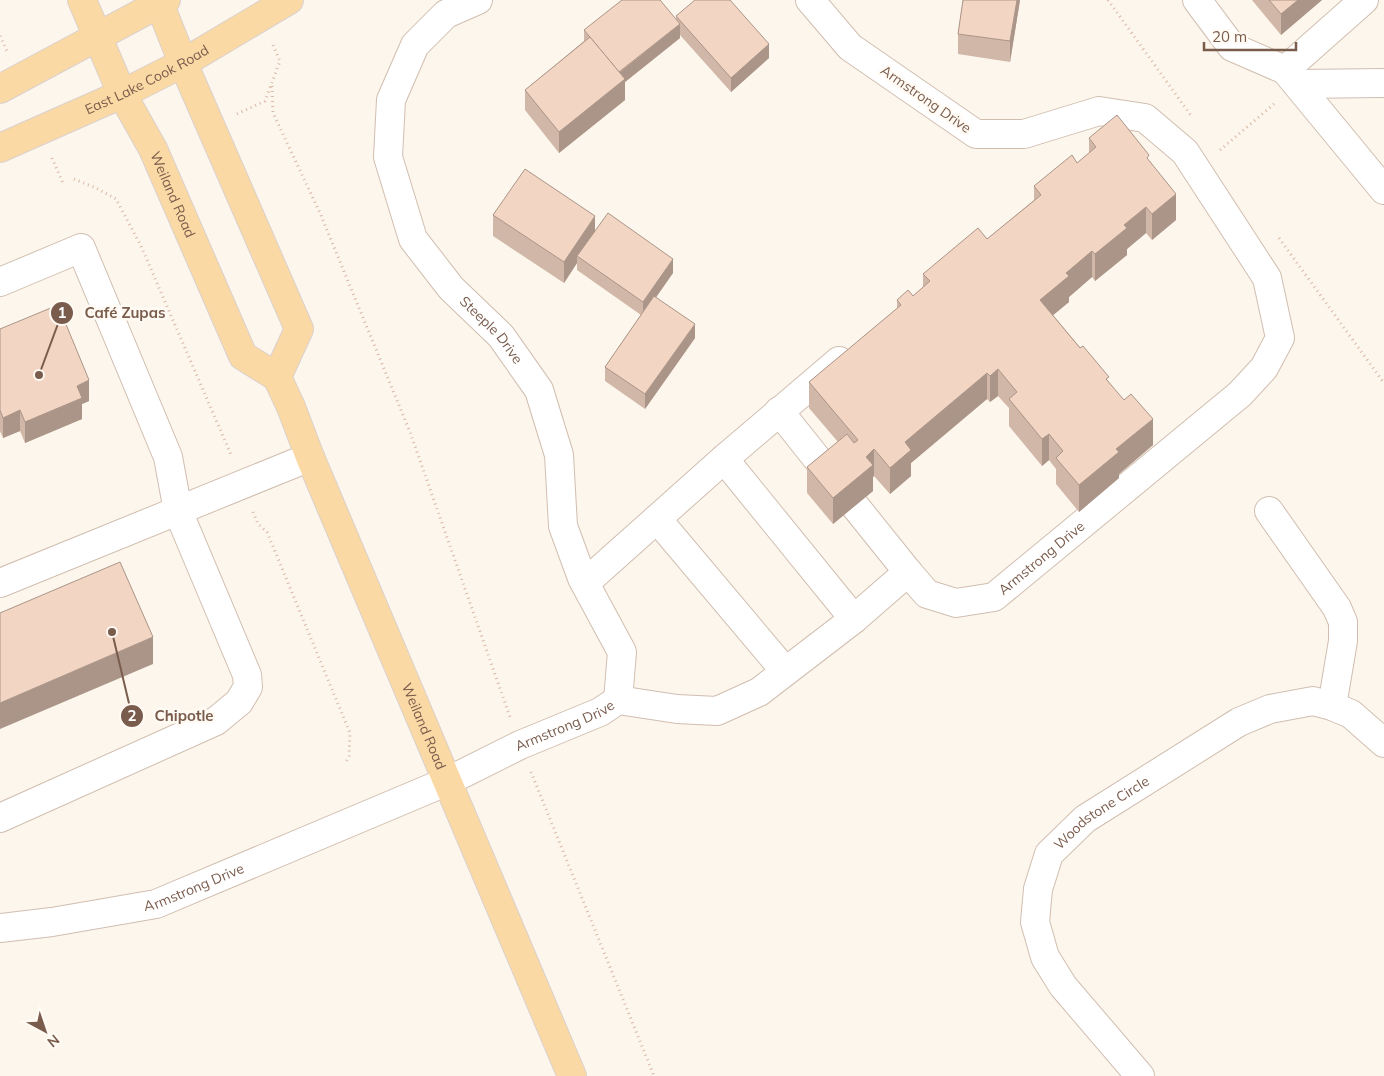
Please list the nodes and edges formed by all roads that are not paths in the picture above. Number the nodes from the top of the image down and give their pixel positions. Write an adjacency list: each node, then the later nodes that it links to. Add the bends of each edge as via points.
1 (82, 0): 8 (main road, Weiland Road)
2 (289, 0): 9 (main road, East Lake Cook Road)
3 (478, 0): 29 (street, Steeple Drive, via 446,14 415,45 391,100 388,157 413,239 451,288 500,336 539,390 559,455 563,526)
4 (810, 0): 27 (street, Armstrong Drive, via 850,47 976,134 1024,134 1099,111 1146,118 1185,152 1268,278 1280,338 1264,368 1240,394 994,597 956,604 927,594)
5 (1197, 0): 10 (street, via 1232,47)
6 (1364, 0): 10 (street)
7 (161, 1): 8 (main road); 9 (main road)
8 (97, 37): 12 (main road); 13 (main road, Weiland Road)
9 (183, 63): 13 (main road, East Lake Cook Road); 18 (main road, via 299,329)
10 (1291, 77): 11 (street); 15 (street)
11 (1384, 83)
12 (0, 89)
13 (122, 94): 14 (main road, East Lake Cook Road); 18 (main road, Weiland Road, via 153,149 242,356)
14 (0, 148)
15 (1384, 190)
16 (0, 282): 24 (street, via 81,248 168,457)
17 (860, 343): 19 (street)
18 (277, 377): 20 (main road, Weiland Road)
19 (779, 411): 21 (street); 22 (street)
20 (310, 457): 24 (street); 35 (main road, Weiland Road)
21 (724, 459): 26 (street); 30 (street)
22 (830, 475)
23 (855, 506): 27 (street)
24 (178, 511): 28 (street); 36 (street, via 247,674 248,688 239,702 216,720)
25 (1269, 511): 33 (street, via 1337,608 1343,622 1344,641)
26 (656, 520): 29 (street); 31 (street)
27 (908, 572): 30 (street, Armstrong Drive)
28 (0, 583)
29 (584, 583): 32 (street, Steeple Drive, via 622,652)
30 (854, 619): 31 (street, Armstrong Drive)
31 (785, 671): 32 (street, Armstrong Drive, via 759,692 717,711)
32 (618, 700): 35 (street, Armstrong Drive, via 600,712 520,745)
33 (1332, 706): 34 (street, Woodstone Circle, via 1351,714); 39 (street, Woodstone Circle, via 1314,701 1296,704 1270,709 1239,722 1085,819 1049,854 1038,889 1035,922 1045,957 1063,986)
34 (1384, 743)
35 (448, 781): 37 (street, Armstrong Drive, via 156,904); 38 (main road, Weiland Road)
36 (0, 818)
37 (0, 928)
38 (572, 1076)
39 (1140, 1076)

